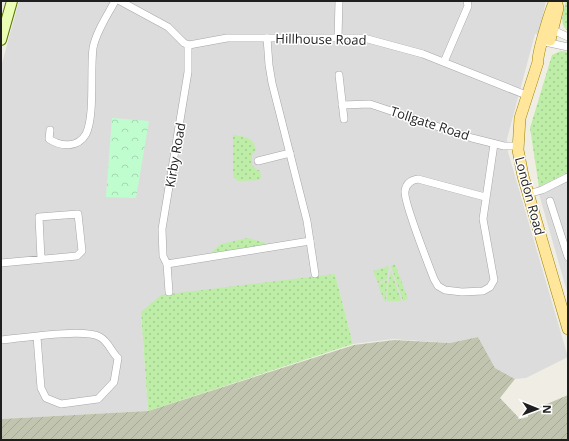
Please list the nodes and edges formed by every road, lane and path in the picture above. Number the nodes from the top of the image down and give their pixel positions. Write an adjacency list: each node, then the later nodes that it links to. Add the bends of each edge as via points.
1 (12, 1): 11 (main road)
2 (115, 1): 19 (street, via 94,47 86,133 82,139 69,146 55,144 49,139)
3 (120, 1): 12 (street, via 168,26)
4 (339, 1): 10 (street)
5 (467, 1): 14 (street, via 468,6)
6 (555, 1): 7 (main road, London Road, via 558,8)
7 (548, 36): 8 (street); 13 (street); 16 (main road, London Road, via 544,58 538,62)
8 (568, 37)
9 (267, 38): 10 (street, Hillhouse Road); 12 (street, Hillhouse Road, via 222,38); 22 (street, via 270,75)
10 (338, 38): 14 (street, Hillhouse Road, via 372,40)
11 (1, 40)
12 (188, 45): 32 (street, Kirby Road, via 188,72 163,223 163,256)
13 (568, 47)
14 (444, 62): 16 (street, Hillhouse Road)
15 (339, 75): 17 (street)
16 (526, 95): 21 (main road, London Road)
17 (342, 105): 18 (street); 20 (street, Tollgate Road, via 370,104)
18 (344, 119)
19 (50, 130)
20 (494, 144): 21 (street, Tollgate Road); 26 (street)
21 (517, 146): 25 (main road, London Road)
22 (290, 153): 23 (street); 28 (street)
23 (258, 161)
24 (568, 177): 25 (street)
25 (528, 194): 35 (main road, London Road)
26 (486, 197): 26 (street, via 483,226 495,274 493,283 482,292 445,290 438,286 434,279 405,194 406,188 410,182 418,180)
27 (550, 201): 29 (street)
28 (310, 241): 32 (street); 33 (street)
29 (568, 257)
30 (40, 259): 30 (street, via 81,254 78,214 38,217); 31 (street)
31 (1, 263)
32 (167, 264): 34 (street, Kirby Road)
33 (315, 274)
34 (169, 292)
35 (568, 329)
36 (37, 337): 36 (street, via 86,333 99,336 109,344 118,358 114,382 98,399 61,404 46,398 41,388); 37 (street)
37 (1, 340)

